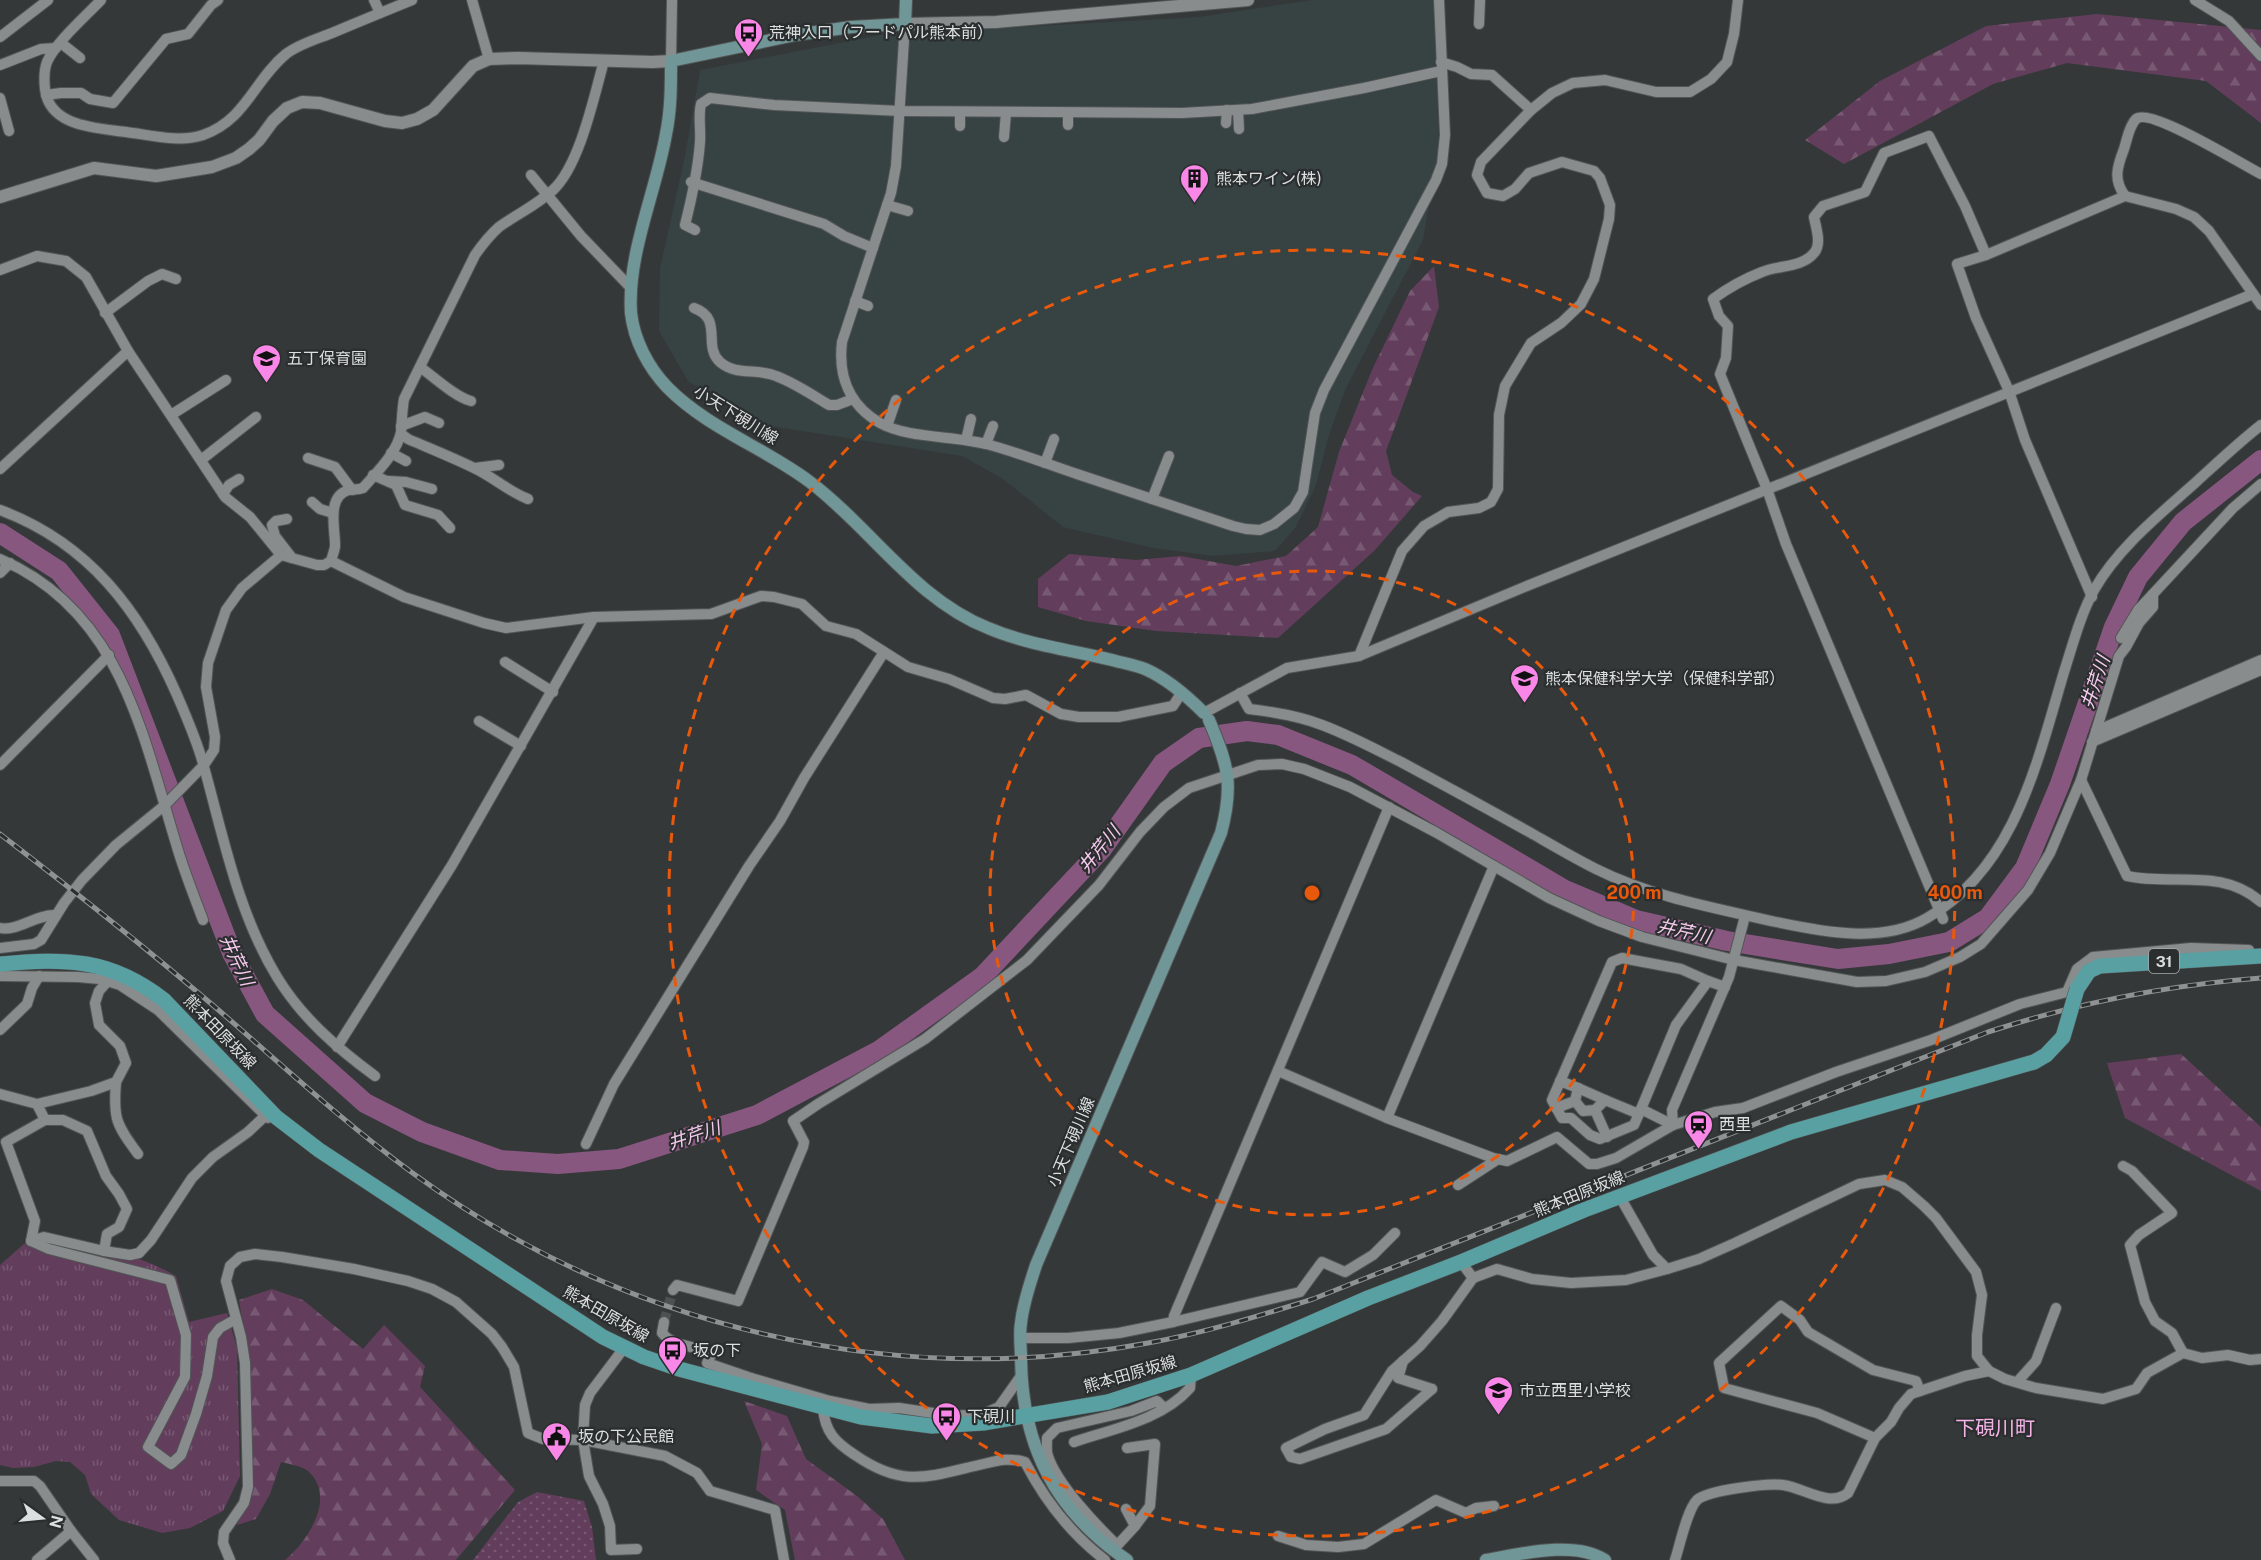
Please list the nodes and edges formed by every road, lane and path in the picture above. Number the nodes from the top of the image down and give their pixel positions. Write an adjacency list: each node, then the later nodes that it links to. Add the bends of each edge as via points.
1 (48, 0): 17 (street)
2 (101, 0): 18 (street)
3 (374, 0): 14 (street)
4 (412, 0): 14 (street)
5 (472, 0): 21 (street)
6 (672, 0): 23 (street)
7 (906, 0): 15 (main road)
8 (1248, 0): 15 (street, via 996,22)
9 (1438, 0): 25 (street)
10 (1480, 0): 16 (street)
11 (1738, 0): 29 (street, via 1726,62 1711,79 1690,92 1656,92 1605,80 1573,83)
12 (2195, 0): 19 (street, via 2229,21)
13 (212, 2): 26 (street, via 188,34 166,39 113,103 90,99 81,93)
14 (380, 13): 26 (street, via 287,54 239,112 220,128 200,136 177,138 83,126 66,120)
15 (905, 24): 23 (main road, via 795,35); 30 (street)
16 (1479, 24)
17 (0, 37)
18 (58, 45): 20 (street); 24 (street); 26 (street, via 47,62)
19 (2261, 56)
20 (80, 57)
21 (489, 59): 22 (street); 45 (street, via 473,66 433,110 417,119 402,123 385,121 320,102 302,102 280,114 249,149 212,167 156,176 94,168)
22 (604, 61): 23 (street); 43 (street, via 573,158 564,177)
23 (671, 61): 53 (main road, 小天下硯川線, via 666,135)
24 (0, 65)
25 (1441, 66): 28 (street, via 1364,88); 29 (street, via 1492,75); 96 (street, via 1445,135 1442,165 1324,390 1316,412 1303,492 1294,508 1274,524 1246,530)
26 (46, 95)
27 (0, 98): 38 (street)
28 (1232, 110): 33 (street); 34 (street); 37 (street)
29 (1531, 110): 113 (street, via 1481,162 1477,175 1487,193 1503,196 1529,172 1562,162 1594,171 1610,205 1594,279 1581,304 1531,343 1505,386 1499,415 1498,489 1491,501 1479,508 1448,512 1424,526 1402,551)
30 (900, 111): 31 (street); 42 (street, via 710,98 701,104 699,113 701,140); 46 (street, via 896,166)
31 (960, 112): 32 (street); 36 (street)
32 (1006, 113): 33 (street); 39 (street)
33 (1068, 113): 35 (street)
34 (1226, 123)
35 (1068, 125)
36 (960, 126)
37 (1239, 129)
38 (9, 131)
39 (1004, 137)
40 (2261, 174): 44 (street, via 2163,122 2143,116 2130,129 2116,171 2118,187)
41 (531, 175): 43 (street)
42 (694, 182): 48 (street, via 685,225); 49 (street, via 824,224)
43 (546, 195): 53 (street); 61 (street, via 484,241)
44 (2125, 196): 50 (street); 54 (street, via 2194,217 2209,231)
45 (0, 197)
46 (887, 205): 47 (street); 49 (street)
47 (908, 211)
48 (695, 230)
49 (873, 248): 55 (street)
50 (1986, 255): 63 (street, via 1957,264); 92 (street, via 1929,136 1884,153 1865,192 1823,206 1815,217 1819,242 1809,257 1764,271 1713,299 1728,327 1726,358 1720,374)
51 (0, 270): 59 (street, via 37,256 66,261 86,277)
52 (176, 279): 59 (street, via 162,274 148,280)
53 (632, 289): 118 (main road, 小天下硯川線, via 638,342 667,387 704,417 818,488 924,588 958,613 1022,640 1144,669)
54 (2253, 294): 56 (street); 63 (street)
55 (855, 302): 57 (street); 64 (street, via 840,359)
56 (2261, 305)
57 (868, 306)
58 (694, 308): 64 (street, via 710,320 713,350 728,368 776,376 829,405)
59 (105, 313): 60 (street)
60 (128, 351): 67 (street); 86 (street)
61 (420, 367): 66 (street, via 458,398); 74 (street, via 404,399)
62 (226, 380): 67 (street)
63 (2009, 391): 92 (street); 108 (street, via 2025,440)
64 (853, 399): 72 (street)
65 (897, 400): 72 (street)
66 (471, 401)
67 (171, 415): 81 (street)
68 (256, 417): 81 (street)
69 (971, 419): 76 (street)
70 (439, 423): 74 (street, via 425,417)
71 (2261, 425): 108 (street, via 2118,556)
72 (887, 426): 76 (street)
73 (993, 426): 77 (street)
74 (401, 430): 78 (street); 85 (street, via 408,439)
75 (1054, 439): 83 (street)
76 (966, 440): 77 (street)
77 (986, 444): 83 (street)
78 (391, 453): 82 (street); 87 (street)
79 (1169, 456): 96 (street)
80 (309, 458): 93 (street, via 335,467)
81 (201, 460): 94 (street)
82 (406, 461)
83 (1045, 463): 96 (street)
84 (499, 465): 85 (street)
85 (475, 468): 95 (street, via 508,491)
86 (0, 469)
87 (373, 475): 89 (street); 93 (street, via 363,488)
88 (239, 479): 94 (street)
89 (388, 481): 91 (street); 101 (street, via 396,485 405,505 438,515)
90 (2261, 484): 107 (street, via 2233,508)
91 (432, 489)
92 (1767, 489): 113 (street); 134 (street, via 1786,544)
93 (352, 490): 99 (street, via 340,496)
94 (223, 494): 102 (street, via 250,517)
95 (528, 499)
96 (1152, 499)
97 (312, 502): 99 (street)
98 (0, 510): 126 (street, via 51,534 93,566 120,596 146,633 170,680)
99 (333, 513): 105 (street, via 335,546)
100 (287, 519): 103 (street, via 272,525 275,536)
101 (450, 528)
102 (281, 555): 103 (street); 126 (street, via 242,588 226,610 208,663 206,687 214,750)
103 (292, 558): 105 (street, via 317,565)
104 (5, 561): 106 (street); 112 (street, via 50,586 75,609)
105 (331, 561): 109 (street, via 404,597 506,628)
106 (0, 573)
107 (2153, 594): 110 (street); 122 (street, via 2153,607 2119,656)
108 (2092, 597): 134 (street, via 2076,631 2031,783 2008,832 1990,863)
109 (594, 617): 111 (street, via 711,614 761,596 774,597 802,604 826,626 856,634); 117 (street)
110 (2121, 638)
111 (884, 652): 118 (street, via 908,668 949,679 993,698 1026,695 1061,714 1079,717 1118,717 1173,706); 168 (street, via 614,1084)
112 (109, 655): 125 (street); 129 (street, via 135,711)
113 (1359, 657): 119 (street, via 1287,668)
114 (2261, 660): 122 (street)
115 (505, 662): 117 (street)
116 (2261, 670): 123 (street)
117 (553, 692): 124 (street)
118 (1182, 692): 120 (main road, 小天下硯川線)
119 (1240, 693): 120 (street); 134 (street, via 1249,709 1321,724 1459,793 1597,870 1654,893 1835,932 1888,932)
120 (1208, 720): 127 (main road, 小天下硯川線)
121 (478, 721): 124 (street)
122 (2096, 731): 123 (street)
123 (2092, 742): 128 (street)
124 (521, 747): 149 (street)
125 (0, 765)
126 (201, 769): 129 (street); 149 (street, via 234,879 262,947 296,1006)
127 (1227, 771): 130 (street, via 1282,764 1304,769); 180 (street, via 1189,788 1164,807 1099,885 1027,960 997,985 926,1039 793,1121 803,1147 738,1301 677,1285); 185 (main road, 小天下硯川線, via 1228,808 1221,833 1036,1265 1024,1305)
128 (2080, 780): 132 (street, via 2127,876 2208,879 2245,890); 141 (street, via 2050,853 2028,890 1981,944 1960,957 1925,972 1886,981 1857,982)
129 (165, 805): 133 (street, via 116,845 82,880); 135 (street)
130 (1389, 807): 131 (street); 150 (street)
131 (1494, 866): 141 (street, via 1599,921 1642,937); 163 (street)
132 (2261, 902)
133 (56, 915): 137 (street, via 7,930); 138 (street, via 41,940)
134 (1941, 915)
135 (203, 920)
136 (1743, 922): 141 (street)
137 (0, 928)
138 (0, 948)
139 (2261, 950): 165 (street, via 2192,948 2093,957 2077,969 2067,992 2020,1004 1743,1108)
140 (2261, 956): 173 (main road, 熊本田原坂線 / 31, bridge, via 2100,966 2089,971 2077,988 2063,1037 2034,1062 1791,1132)
141 (1735, 957): 147 (street)
142 (0, 964): 186 (main road, 熊本田原坂線 / 31, via 69,960 144,985 164,999 276,1117 319,1150)
143 (0, 976): 144 (street)
144 (39, 976): 145 (street); 148 (street, via 27,1004)
145 (108, 981): 153 (street, via 95,1003 99,1025 120,1046 126,1063); 162 (street, via 158,1010)
146 (1708, 981): 147 (street); 152 (street, via 1681,969 1622,958 1612,962); 161 (street, via 1676,1025)
147 (1725, 987): 165 (street, via 1672,1110)
148 (0, 1030)
149 (337, 1047): 151 (street)
150 (1278, 1071): 163 (street); 184 (street)
151 (375, 1076)
152 (1560, 1081): 154 (street); 159 (street, via 1552,1100)
153 (116, 1082): 158 (street); 169 (street, via 118,1127)
154 (1578, 1089): 156 (street); 157 (street)
155 (0, 1094): 158 (street)
156 (1605, 1100): 160 (street); 161 (street)
157 (1575, 1101): 159 (street); 160 (street, via 1583,1111)
158 (38, 1104): 164 (street)
159 (1556, 1108): 167 (street, via 1562,1118 1570,1118 1590,1135)
160 (1595, 1110): 167 (street)
161 (1640, 1111): 165 (street); 167 (street, via 1634,1125)
162 (265, 1116): 166 (street); 176 (street, via 192,1178 139,1252 130,1255)
163 (1387, 1118): 170 (street)
164 (45, 1120): 175 (street, via 6,1142 35,1221); 176 (street, via 63,1120 87,1131 106,1176 127,1209 119,1227 107,1234)
165 (1673, 1125): 170 (street, via 1616,1158 1597,1164 1589,1164 1557,1137 1507,1161)
166 (284, 1132)
167 (1607, 1137)
168 (586, 1144)
169 (138, 1154)
170 (1498, 1159): 172 (street)
171 (2122, 1166): 187 (street, via 2132,1171 2172,1213 2130,1245 2145,1302 2155,1321 2172,1333)
172 (1458, 1185)
173 (1620, 1197): 177 (main road, 熊本田原坂線 / 31); 178 (street, via 1653,1255)
174 (1395, 1233): 184 (street, via 1373,1255 1345,1272 1322,1262 1300,1292)
175 (31, 1241): 176 (street, via 44,1237); 182 (street, via 170,1280 186,1335 185,1377 148,1447 171,1464 181,1455 196,1414 213,1337)
176 (104, 1251)
177 (1461, 1262): 179 (street); 191 (main road, 熊本田原坂線 / 31)
178 (1667, 1269): 179 (street, via 1626,1280 1571,1283 1532,1280 1497,1269); 190 (street, via 1699,1259 1859,1184 1885,1180 1902,1187 1936,1218 1976,1272 1982,1295 1977,1356)
179 (1473, 1278): 189 (street, via 1442,1321)
180 (673, 1290)
181 (2056, 1308): 193 (street, via 2036,1361)
182 (236, 1318): 200 (street, via 226,1281 230,1266 240,1257 255,1254 354,1269 432,1289 456,1302 502,1347 514,1367 528,1433 543,1439); 214 (street, via 244,1363 248,1487 244,1503 224,1532 223,1542)
183 (664, 1322): 194 (street, via 662,1333 667,1339 705,1350 711,1355 707,1363)
184 (1173, 1323): 185 (street, via 1119,1333)
185 (1021, 1338): 192 (main road, 小天下硯川線)
186 (624, 1348): 194 (main road, 熊本田原坂線 / 31, via 679,1369); 200 (street, via 590,1393 585,1405)
187 (2183, 1353): 188 (street, via 2202,1358 2228,1355); 193 (street, via 2147,1373 2136,1389 2103,1399 2036,1388)
188 (2261, 1359)
189 (1402, 1361): 189 (street, via 1398,1378 1432,1389 1386,1429 1300,1459 1291,1457 1286,1448 1299,1440 1364,1415)
190 (1989, 1371): 193 (street); 195 (street)
191 (1191, 1375): 197 (street, via 1190,1388); 198 (main road, 熊本田原坂線 / 31, via 1108,1402)
192 (1021, 1376): 194 (street, via 999,1407 983,1414 953,1416 899,1408 869,1409); 198 (main road, 小天下硯川線)
193 (2018, 1381)
194 (752, 1384): 196 (main road, 熊本田原坂線 / 31)
195 (1920, 1391): 199 (street, via 1911,1394); 199 (street, via 1916,1381 1873,1370 1808,1332 1800,1320 1780,1306 1719,1363 1724,1388 1818,1413)
196 (823, 1408): 198 (main road, 熊本田原坂線 / 31, via 932,1426); 210 (street, via 824,1424 831,1435 871,1466 888,1473 915,1478 1009,1458 1025,1462 1062,1521 1087,1546)
197 (1164, 1408): 201 (street); 210 (street, via 1157,1401 1058,1428 1047,1438 1047,1455 1055,1471)
198 (1026, 1416): 210 (main road, 小天下硯川線, via 1038,1456 1065,1502)
199 (1875, 1438): 219 (street, via 1848,1493 1840,1499 1779,1484 1707,1494 1696,1501)
200 (584, 1440): 211 (street, via 589,1476 610,1526); 215 (street, via 665,1456 698,1473 710,1491 775,1510)
201 (1074, 1442)
202 (1127, 1448): 206 (street, via 1155,1444 1150,1506)
203 (0, 1481): 207 (street, via 34,1481)
204 (1494, 1506): 208 (street, via 1466,1513 1436,1500 1365,1544 1306,1545)
205 (1125, 1509): 206 (street)
206 (1135, 1526): 210 (street)
207 (71, 1531): 212 (street); 213 (street)
208 (1278, 1536)
209 (637, 1549): 211 (street)
210 (1112, 1552): 216 (main road, 小天下硯川線)
211 (611, 1555)
212 (37, 1560)
213 (94, 1560)
214 (230, 1560)
215 (784, 1560)
216 (1127, 1560)
217 (1486, 1560): 218 (main road, via 1562,1549 1598,1555)
218 (1605, 1560)
219 (1675, 1560)

